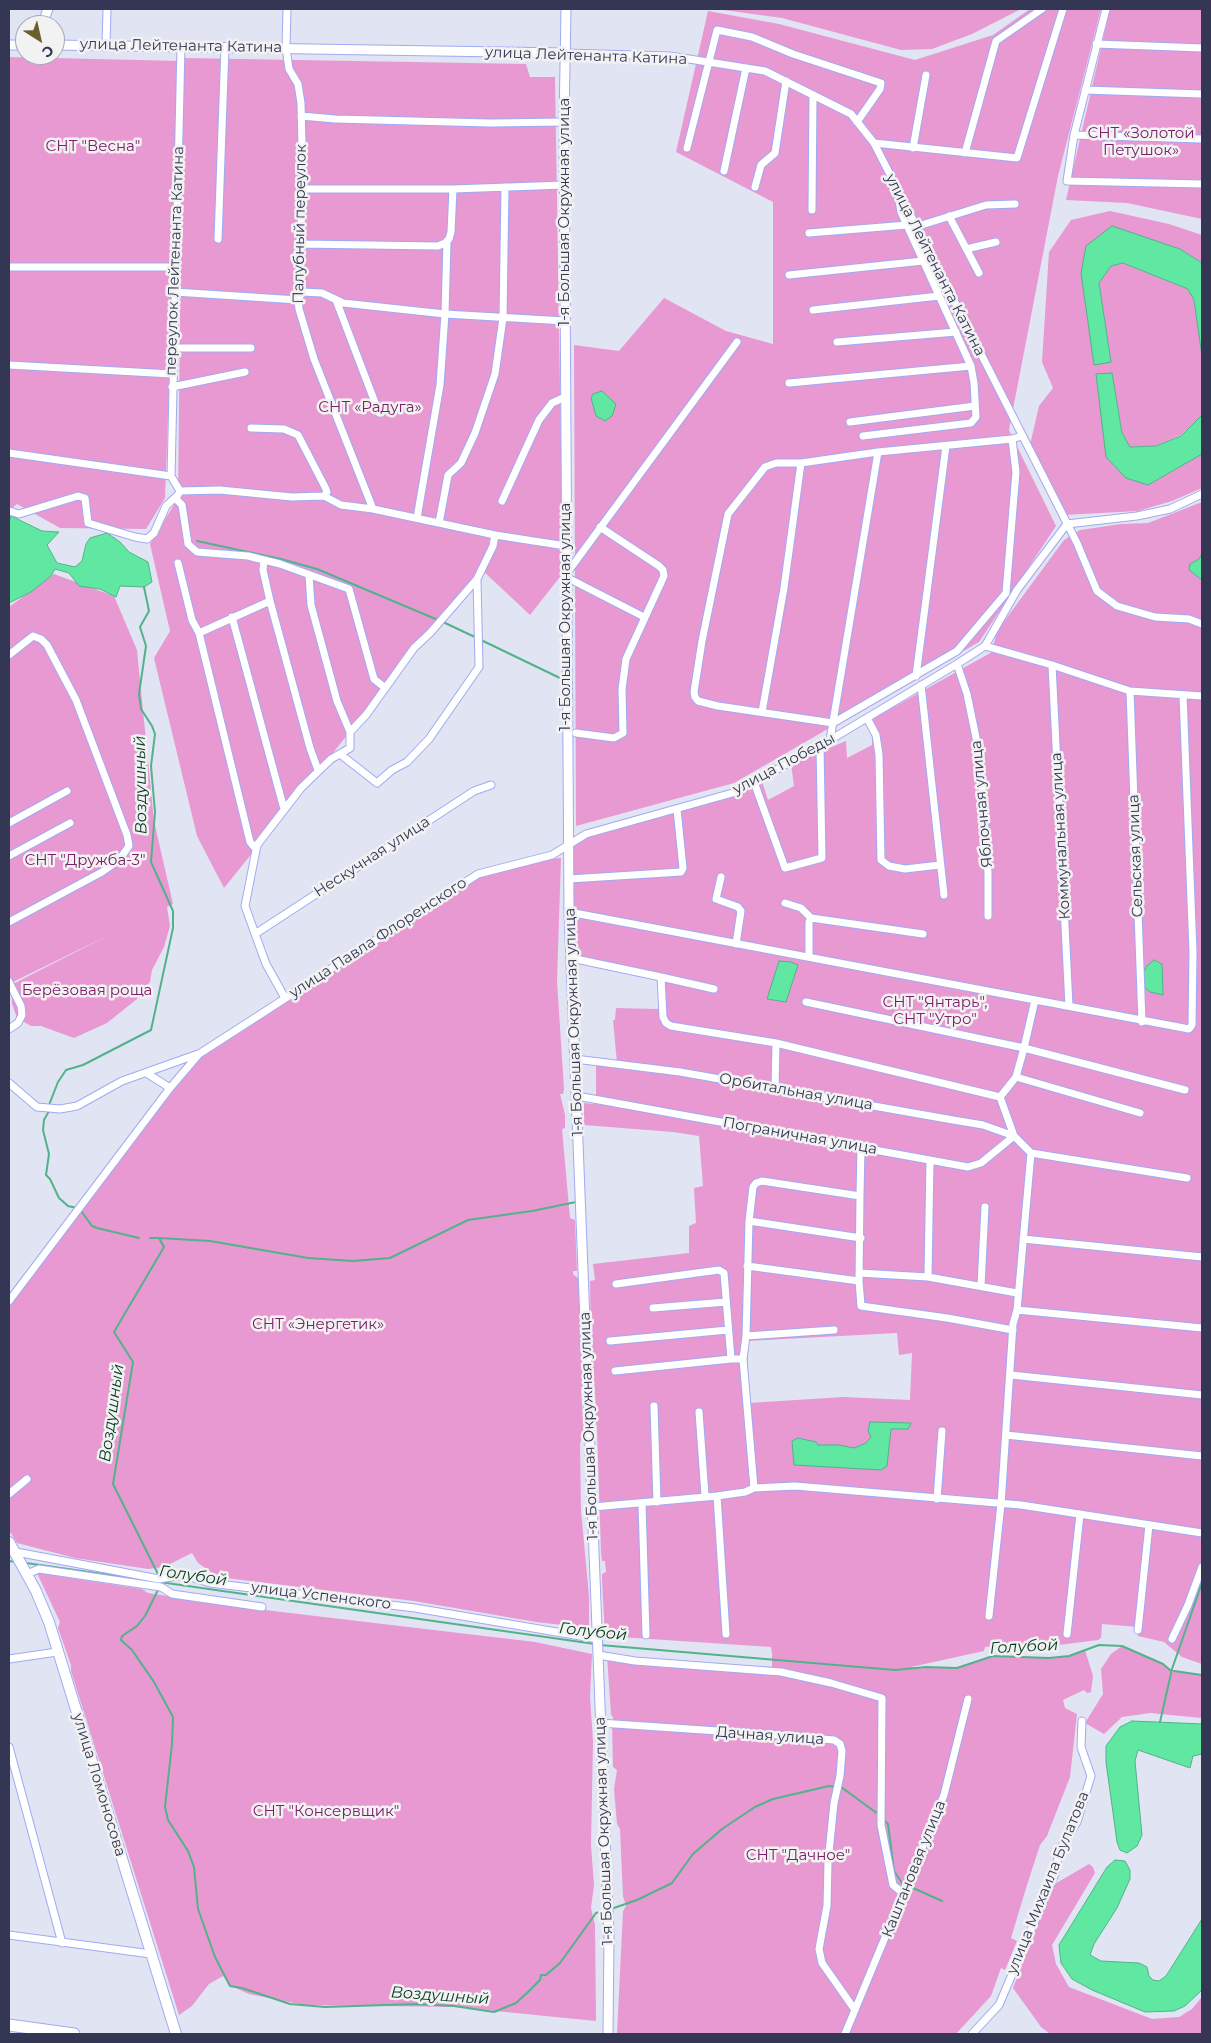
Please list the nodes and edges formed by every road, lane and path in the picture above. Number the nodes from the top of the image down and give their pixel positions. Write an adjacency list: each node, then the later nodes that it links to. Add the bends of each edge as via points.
1 (107, 9): 9 (street)
2 (287, 9): 12 (street, Палубный переулок)
3 (566, 9): 14 (street, 1-я Большая Окружная улица)
4 (1042, 9): 30 (street, via 996,41)
5 (1063, 9): 30 (street, via 1017,158)
6 (1106, 9): 7 (street)
7 (1096, 44): 13 (street); 19 (street)
8 (65, 45): 9 (street, улица Лейтенанта Катина)
9 (106, 45): 10 (street, улица Лейтенанта Катина)
10 (181, 46): 11 (street, улица Лейтенанта Катина); 52 (street, переулок Лейтенанта Катина)
11 (225, 47): 12 (street, улица Лейтенанта Катина); 45 (street)
12 (286, 48): 14 (street, улица Лейтенанта Катина); 22 (street, Палубный переулок, via 289,69 298,84)
13 (1202, 48)
14 (566, 53): 15 (street, улица Лейтенанта Катина, via 670,56); 23 (street, 1-я Большая Окружная улица)
15 (708, 62): 16 (street, улица Лейтенанта Катина); 24 (street, via 717,30 752,37 880,82 880,89); 28 (street)
16 (746, 68): 18 (street, улица Лейтенанта Катина, via 765,71); 31 (street)
17 (926, 75): 29 (street)
18 (786, 81): 21 (street, улица Лейтенанта Катина); 35 (street, via 775,153 761,165)
19 (1085, 90): 20 (street); 25 (street)
20 (1202, 94)
21 (813, 95): 24 (street, улица Лейтенанта Катина, via 851,114); 40 (street)
22 (301, 116): 23 (street, via 490,124); 36 (street, Палубный переулок)
23 (564, 122): 33 (street, 1-я Большая Окружная улица)
24 (857, 122): 27 (street, улица Лейтенанта Катина)
25 (1074, 136): 26 (street); 32 (street, via 1067,181)
26 (1202, 139)
27 (874, 143): 29 (street); 38 (street, улица Лейтенанта Катина)
28 (687, 148)
29 (913, 148): 30 (street)
30 (965, 153)
31 (724, 171)
32 (1202, 184)
33 (564, 185): 34 (street); 62 (street, 1-я Большая Окружная улица)
34 (505, 187): 37 (street); 61 (street)
35 (755, 187)
36 (303, 189): 37 (street); 48 (street, Палубный переулок)
37 (453, 189): 46 (street, via 451,232)
38 (898, 192): 42 (street); 43 (street, улица Лейтенанта Катина)
39 (1015, 204): 41 (street, via 986,205)
40 (812, 210)
41 (950, 216): 43 (street); 49 (street)
42 (906, 225): 44 (street); 50 (street)
43 (915, 227): 80 (street, улица Лейтенанта Катина)
44 (809, 233)
45 (218, 239)
46 (447, 241): 48 (street, via 438,246); 60 (street)
47 (996, 242): 49 (street)
48 (300, 244): 56 (street, Палубный переулок)
49 (966, 249): 53 (street)
50 (923, 261): 54 (street); 57 (street)
51 (9, 267): 52 (street)
52 (176, 267): 55 (street, переулок Лейтенанта Катина)
53 (979, 273)
54 (789, 274)
55 (175, 292): 56 (street); 66 (street, переулок Лейтенанта Катина)
56 (300, 296): 58 (street, via 322,293); 92 (street, Палубный переулок, via 299,309 314,359)
57 (939, 296): 59 (street); 63 (street)
58 (336, 300): 60 (street); 76 (street)
59 (812, 310)
60 (445, 314): 61 (street); 94 (street, via 440,385)
61 (503, 318): 62 (street); 95 (street, via 495,374 475,434 461,463 448,475)
62 (565, 321): 74 (street, 1-я Большая Окружная улица)
63 (956, 332): 65 (street); 69 (street)
64 (737, 342): 97 (street)
65 (836, 342)
66 (173, 348): 67 (street); 71 (street, переулок Лейтенанта Катина)
67 (251, 348)
68 (9, 365): 71 (street)
69 (971, 366): 72 (street); 75 (street)
70 (245, 372): 73 (street)
71 (172, 374): 73 (street, переулок Лейтенанта Катина)
72 (789, 383)
73 (172, 387): 86 (street, переулок Лейтенанта Катина)
74 (565, 397): 91 (street, via 552,403 539,420); 99 (street, 1-я Большая Окружная улица)
75 (975, 406): 77 (street); 79 (street, via 975,421 971,423)
76 (379, 414)
77 (850, 422)
78 (250, 428): 89 (street, via 284,429 298,435 325,487 327,492)
79 (863, 436)
80 (1022, 436): 81 (street); 96 (street, улица Лейтенанта Катина)
81 (1012, 439): 82 (street); 114 (street, via 1016,472 1006,593 957,651)
82 (946, 446): 83 (street); 114 (street)
83 (878, 452): 85 (street); 122 (street)
84 (9, 453): 86 (street)
85 (802, 463): 120 (street); 120 (street, via 776,463 765,467 728,514 694,692 698,701)
86 (171, 476): 87 (street)
87 (180, 490): 89 (street); 90 (street)
88 (1202, 494): 96 (street, via 1170,509)
89 (324, 496): 92 (street, via 341,505)
90 (175, 498): 93 (street, via 166,506 154,533 147,539 88,523 85,498 78,496 19,514); 100 (street, via 182,505 188,544 197,552)
91 (502, 500)
92 (374, 509): 94 (street)
93 (9, 511)
94 (417, 518): 95 (street)
95 (439, 522): 98 (street)
96 (1067, 524): 108 (street, улица Лейтенанта Катина, via 1090,577 1105,599 1116,606 1154,617 1189,619); 110 (street, via 1017,590)
97 (600, 527): 103 (street); 107 (street, via 663,570 664,576)
98 (495, 534): 99 (street); 104 (street, via 493,546)
99 (566, 546): 103 (street, 1-я Большая Окружная улица)
100 (264, 560): 102 (street); 105 (street)
101 (178, 563): 109 (street, via 192,620)
102 (309, 575): 116 (street, via 349,589 374,679); 123 (street, via 311,605 337,701)
103 (566, 575): 107 (street); 136 (street, 1-я Большая Окружная улица)
104 (477, 579): 116 (street, via 414,648); 127 (street, via 479,667 429,739 408,762 377,783)
105 (270, 601): 106 (street); 128 (street)
106 (232, 617): 109 (street); 133 (street)
107 (644, 617): 124 (street, via 626,659 622,689 623,733 614,738)
108 (1202, 624)
109 (199, 633): 137 (street, via 250,842)
110 (985, 646): 112 (street, улица Победы); 113 (street)
111 (9, 654): 147 (street, via 33,636 47,645 76,700 129,846 102,872)
112 (957, 664): 115 (street, улица Победы); 145 (street, Яблочная улица, via 968,694 980,757)
113 (1052, 665): 117 (street); 159 (street, Коммунальная улица)
114 (916, 676): 122 (street)
115 (921, 685): 121 (street, улица Победы); 139 (street)
116 (384, 687): 123 (street, via 366,715)
117 (1130, 691): 118 (street); 160 (street, Сельская улица)
118 (1183, 695): 119 (street); 160 (street, via 1193,952 1192,1025 1185,1030)
119 (1202, 696)
120 (762, 712): 122 (street)
121 (867, 718): 125 (street, улица Победы); 139 (street, via 876,735 879,755 881,860 889,866 906,868)
122 (833, 723): 125 (street)
123 (350, 732): 127 (street, via 350,748)
124 (576, 733)
125 (830, 740): 126 (street, улица Победы)
126 (820, 746): 129 (street, улица Победы); 129 (street, via 822,858 785,868)
127 (340, 754): 128 (street)
128 (318, 770): 133 (street)
129 (754, 782): 132 (street, улица Победы, via 736,792)
130 (491, 785): 148 (street, Нескучная улица, via 466,796)
131 (67, 791): 134 (street)
132 (676, 808): 136 (street, улица Победы, via 586,834); 141 (street, via 681,872)
133 (284, 809): 137 (street)
134 (9, 823)
135 (70, 823): 138 (street)
136 (568, 846): 141 (street, 1-я Большая Окружная улица); 156 (street, улица Павла Флоренского, via 552,855 478,874)
137 (256, 849): 148 (street, via 245,906)
138 (9, 856)
139 (940, 865): 142 (street)
140 (721, 877): 150 (street, via 716,899 741,911)
141 (569, 879): 144 (street, 1-я Большая Окружная улица)
142 (944, 895)
143 (785, 903): 146 (street, via 801,908)
144 (569, 912): 150 (street); 151 (street, 1-я Большая Окружная улица)
145 (988, 916)
146 (812, 918): 149 (street); 152 (street, via 808,922)
147 (9, 922)
148 (255, 934): 156 (street, via 266,964)
149 (923, 934)
150 (736, 944): 152 (street)
151 (571, 958): 153 (street); 165 (street, 1-я Большая Окружная улица)
152 (810, 958): 157 (street)
153 (661, 977): 155 (street); 162 (street, via 663,1017 671,1026)
154 (9, 982): 161 (street, via 22,1015 18,1023)
155 (714, 988)
156 (285, 998): 164 (street, улица Павла Флоренского)
157 (1035, 1000): 159 (street); 163 (street)
158 (806, 1002): 163 (street)
159 (1070, 1006): 160 (street)
160 (1142, 1022)
161 (9, 1029)
162 (776, 1043): 170 (street); 173 (street)
163 (1024, 1048): 167 (street); 171 (street)
164 (199, 1054): 166 (street, улица Павла Флоренского); 169 (street, улица Павла Флоренского)
165 (575, 1059): 170 (street, Орбитальная улица, via 680,1072); 172 (street, 1-я Большая Окружная улица)
166 (148, 1074): 168 (street, улица Павла Флоренского, via 122,1081 77,1106 60,1109 37,1107); 169 (street)
167 (1016, 1077): 173 (street); 174 (street)
168 (9, 1083)
169 (170, 1088): 193 (street, улица Павла Флоренского)
170 (775, 1089): 175 (street, Орбитальная улица, via 983,1125)
171 (1185, 1090)
172 (577, 1096): 176 (street, Пограничная улица); 222 (street, 1-я Большая Окружная улица)
173 (1000, 1097): 175 (street)
174 (1140, 1113)
175 (1014, 1136): 177 (street); 178 (street, Пограничная улица, via 982,1163 968,1167)
176 (861, 1148): 178 (street, Пограничная улица); 180 (street)
177 (1031, 1153): 179 (street); 184 (street)
178 (930, 1160): 188 (street)
179 (1187, 1178)
180 (860, 1196): 182 (street, via 756,1182 752,1187); 183 (street)
181 (985, 1207): 191 (street)
182 (749, 1221): 183 (street); 186 (street)
183 (861, 1238): 187 (street)
184 (1023, 1239): 185 (street); 192 (street)
185 (1202, 1257)
186 (747, 1266): 189 (street); 201 (street)
187 (859, 1273): 188 (street); 189 (street)
188 (928, 1277): 191 (street)
189 (859, 1281): 200 (street, via 859,1303 864,1308)
190 (616, 1284): 194 (street, via 719,1270 726,1278)
191 (981, 1286): 192 (street)
192 (1017, 1293): 196 (street)
193 (9, 1301)
194 (726, 1302): 195 (street); 198 (street)
195 (653, 1308)
196 (1017, 1310): 197 (street); 200 (street)
197 (1202, 1328)
198 (728, 1330): 202 (street); 204 (street)
199 (834, 1330): 201 (street)
200 (1013, 1330): 206 (street)
201 (746, 1336): 203 (street)
202 (610, 1341)
203 (743, 1358): 204 (street); 214 (street)
204 (731, 1359): 205 (street)
205 (614, 1371)
206 (1011, 1375): 207 (street); 211 (street)
207 (1202, 1395)
208 (654, 1406): 219 (street)
209 (699, 1412): 216 (street)
210 (942, 1431): 218 (street)
211 (1006, 1435): 212 (street); 221 (street)
212 (1202, 1456)
213 (27, 1479): 215 (street)
214 (754, 1488): 217 (street); 218 (street, via 819,1487)
215 (9, 1494)
216 (704, 1495): 217 (street); 219 (street)
217 (717, 1496): 233 (street)
218 (937, 1499): 221 (street)
219 (657, 1502): 220 (street)
220 (642, 1504): 222 (street); 235 (street)
221 (1001, 1504): 223 (street); 231 (street)
222 (592, 1507): 236 (street, 1-я Большая Окружная улица)
223 (1080, 1514): 224 (street); 234 (street)
224 (1149, 1526): 225 (street); 232 (street)
225 (1202, 1533)
226 (9, 1542): 227 (main road, улица Ломоносова)
227 (16, 1552): 229 (main road, улица Ломоносова); 236 (street, улица Успенского, via 159,1579 184,1575 210,1583 415,1608)
228 (1202, 1567): 237 (street)
229 (27, 1574): 230 (street, via 39,1569 76,1574 161,1587 172,1594); 238 (main road, улица Ломоносова, via 49,1622)
230 (262, 1606)
231 (989, 1616)
232 (1138, 1630)
233 (726, 1634)
234 (1067, 1634)
235 (646, 1635)
236 (598, 1639): 239 (street, 1-я Большая Окружная улица)
237 (1172, 1639)
238 (57, 1652): 240 (street); 248 (main road, улица Ломоносова)
239 (598, 1653): 243 (street, 1-я Большая Окружная улица); 245 (street, via 643,1662 781,1672 882,1698 881,1825 893,1885)
240 (9, 1659)
241 (968, 1699): 245 (street, Каштановая улица, via 944,1795)
242 (1082, 1721): 255 (street, улица Михаила Булатова, via 1081,1747 1091,1776 1077,1822 1060,1849 1054,1876 999,2005)
243 (600, 1723): 249 (street, Дачная улица, via 777,1735 834,1740 840,1744 842,1752 828,1862 827,1906 819,1949 822,1963); 253 (street, 1-я Большая Окружная улица, via 609,1936)
244 (9, 1747): 247 (street)
245 (904, 1894): 249 (street, Каштановая улица)
246 (9, 1935): 247 (street)
247 (62, 1943): 248 (street)
248 (151, 1954): 252 (main road, улица Ломоносова)
249 (855, 2010): 254 (street, Каштановая улица)
250 (9, 2025): 251 (main road)
251 (74, 2034)
252 (176, 2034)
253 (608, 2034)
254 (845, 2034)
255 (972, 2034)

